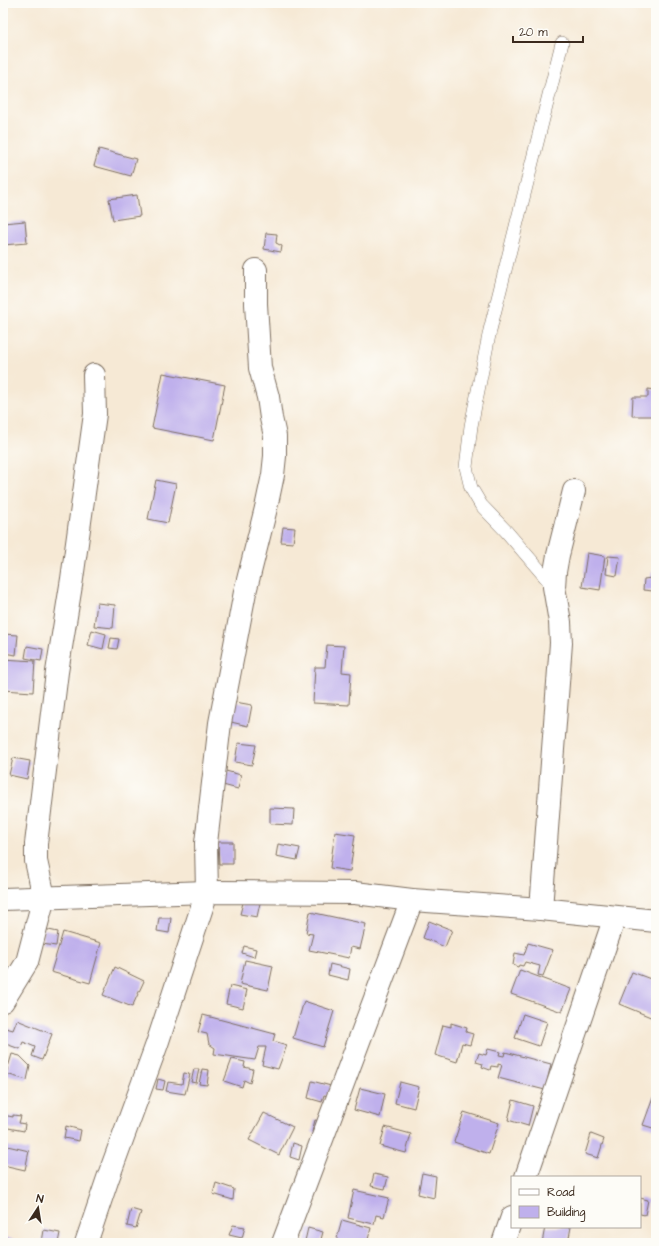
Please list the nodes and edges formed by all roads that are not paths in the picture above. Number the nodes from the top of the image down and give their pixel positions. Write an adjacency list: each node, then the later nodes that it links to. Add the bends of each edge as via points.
1 (562, 43): 5 (lane, via 490,330 471,426 466,467 471,488 481,505)
2 (256, 270): 6 (street, via 260,368 275,436 275,456 220,723 206,843)
3 (94, 375): 7 (street, via 95,414 57,672 36,844 36,861)
4 (574, 491): 5 (street, via 558,555)
5 (554, 587): 10 (street, via 561,643)
6 (207, 892): 7 (street); 9 (street, via 355,893); 16 (street, via 157,1044)
7 (44, 897): 8 (street); 13 (street, via 26,962)
8 (3, 899)
9 (412, 900): 10 (street); 17 (street)
10 (541, 909): 11 (street)
11 (615, 917): 12 (street); 14 (street)
12 (656, 921)
13 (3, 1001)
14 (526, 1176)
15 (511, 1220): 18 (street)
16 (86, 1243)
17 (284, 1243)
18 (503, 1243)

